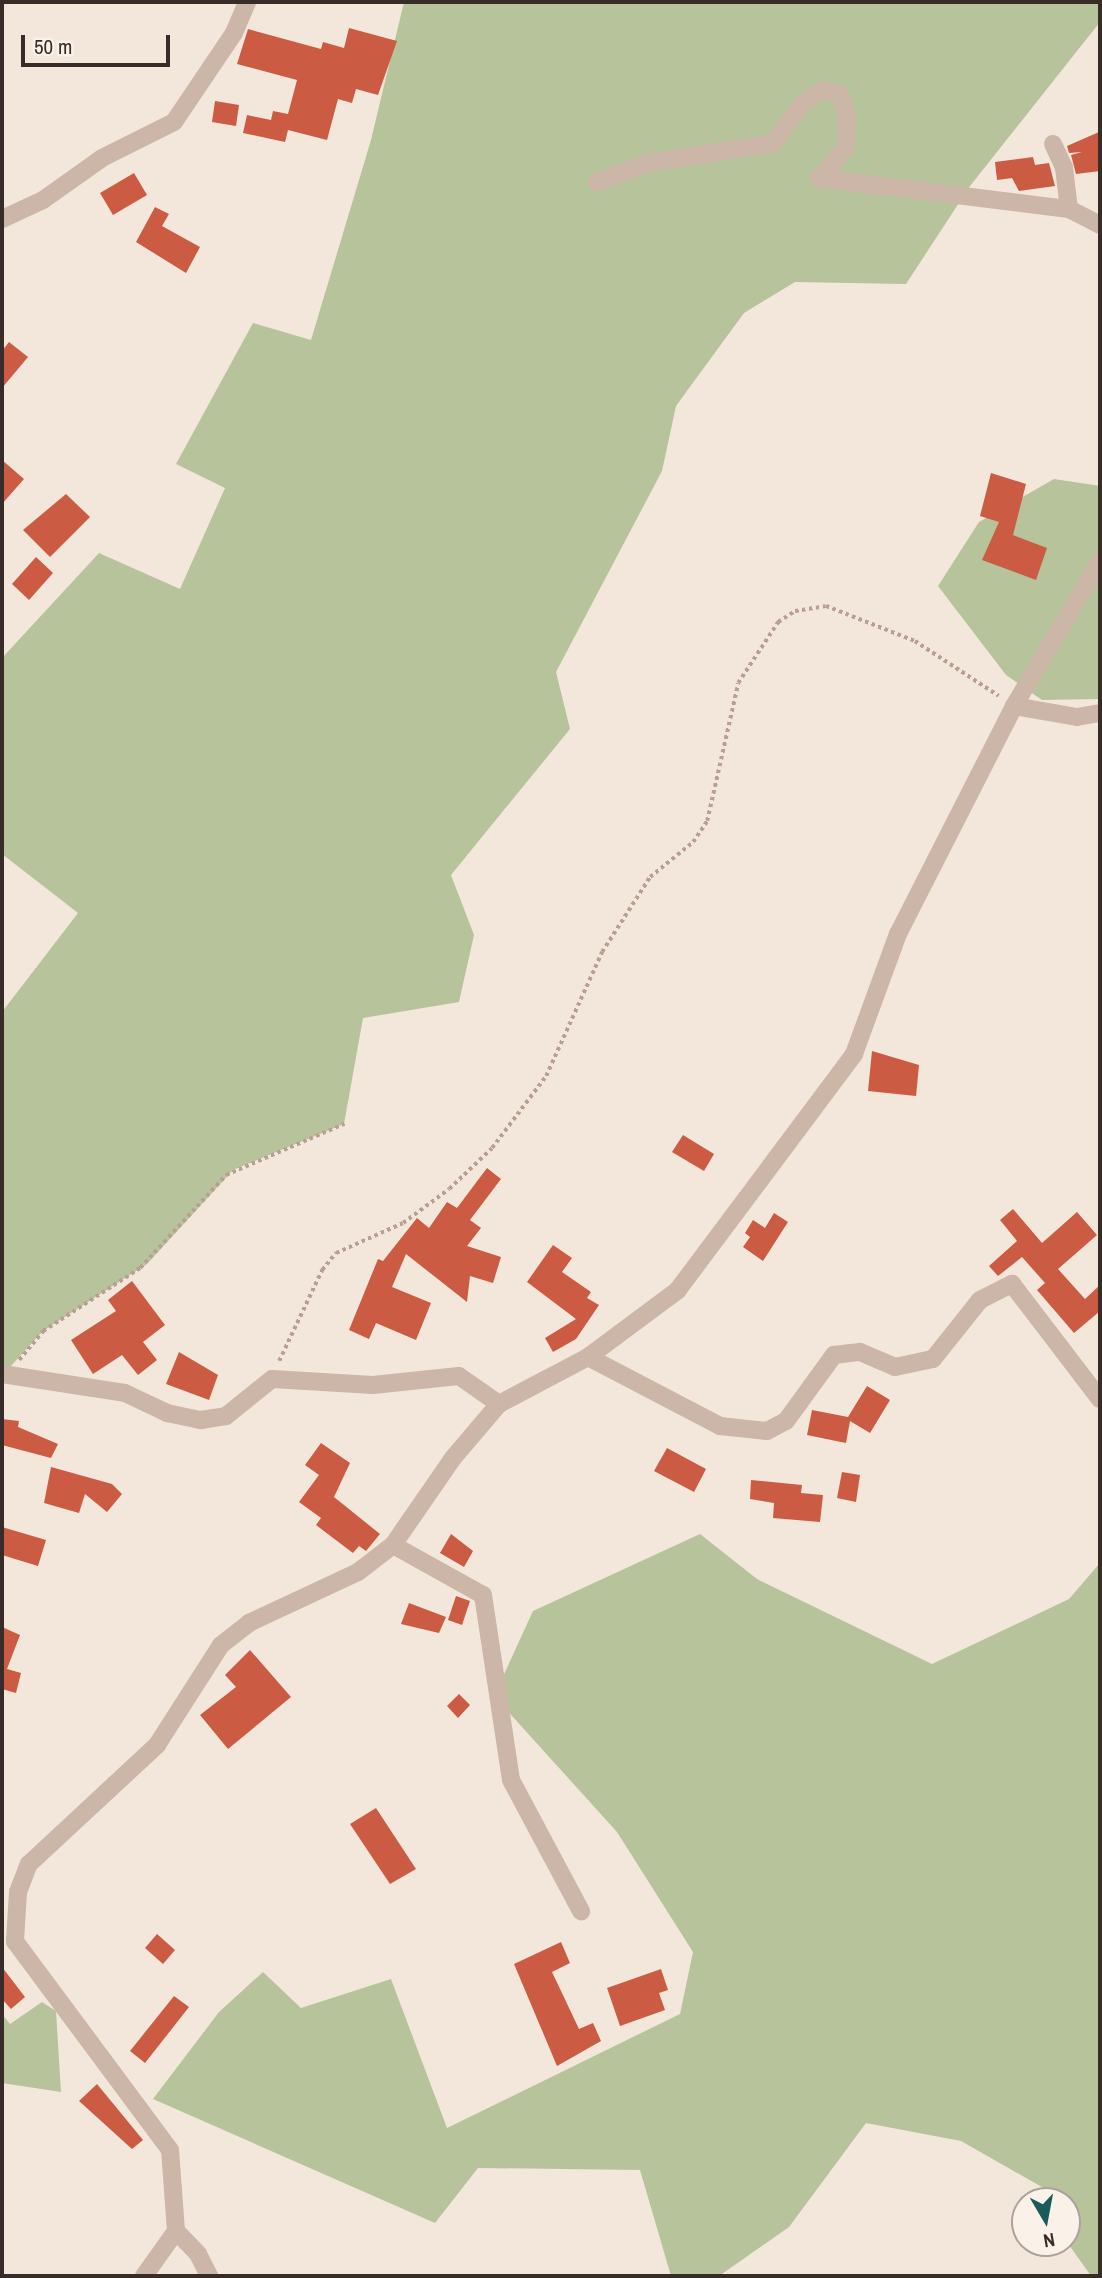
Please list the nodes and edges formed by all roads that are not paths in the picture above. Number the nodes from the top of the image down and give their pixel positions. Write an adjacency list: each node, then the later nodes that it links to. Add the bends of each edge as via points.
1 (247, 2): 5 (street, via 234,33 174,122)
2 (1054, 144): 4 (street, via 1064,168)
3 (597, 182): 4 (street, via 648,163 773,143 803,103 823,90 840,94 848,116 845,149 819,177)
4 (1069, 209): 6 (street)
5 (2, 219)
6 (1100, 225)
7 (1100, 561): 8 (street)
8 (1014, 706): 9 (street, via 1077,717); 10 (street, via 898,934 854,1054 677,1291)
9 (1100, 713)
10 (588, 1357): 12 (street, via 720,1426 767,1431 786,1420 834,1355 860,1352 895,1367 933,1359 980,1300 1013,1284); 13 (street)
11 (4, 1374): 13 (street, via 125,1393 167,1413 201,1420 226,1416 272,1379 373,1385 459,1376)
12 (1100, 1399)
13 (499, 1404): 14 (street, via 453,1458)
14 (393, 1545): 15 (street, via 483,1595 511,1780); 16 (street, via 358,1572 249,1623 221,1644 157,1745 29,1864)
15 (581, 1911)
16 (16, 1915): 17 (street); 18 (street, via 15,1941 29,1963 135,2096 170,2150)
17 (2, 1934)
18 (176, 2231): 19 (street); 20 (street)
19 (144, 2276)
20 (209, 2276)

